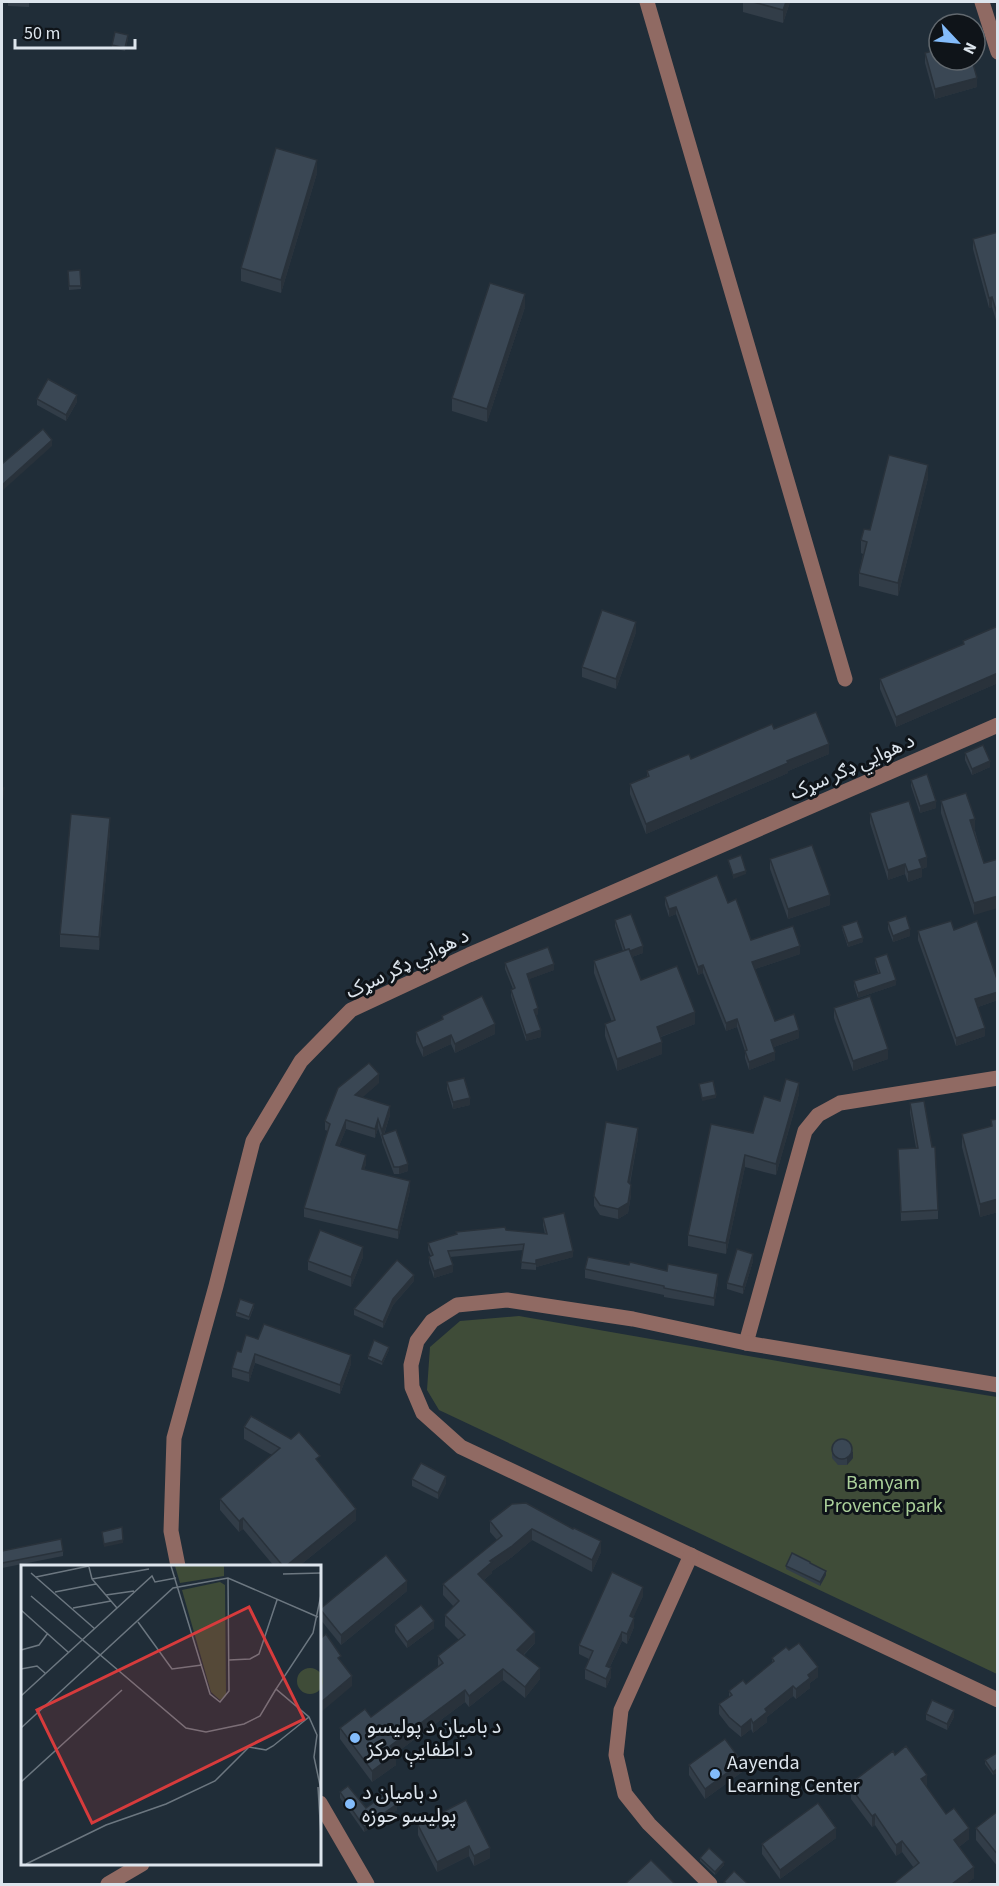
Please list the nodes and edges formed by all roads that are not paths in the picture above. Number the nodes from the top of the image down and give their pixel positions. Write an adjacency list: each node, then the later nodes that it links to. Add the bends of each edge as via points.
1 (647, 2): 4 (street)
2 (982, 2): 3 (street)
3 (998, 52)
4 (845, 679)
5 (998, 725): 10 (street, د هوايي ډګر سړک, via 351,1010 301,1061 253,1141 174,1438 171,1531)
6 (998, 1078): 7 (street, via 840,1103 818,1116 805,1131)
7 (746, 1342): 8 (street); 9 (street, via 633,1319 507,1300 457,1305 432,1322 417,1341 411,1365 412,1387 423,1413 461,1447)
8 (998, 1385)
9 (691, 1555): 11 (street); 16 (street, via 621,1710 616,1755 626,1794 649,1824)
10 (178, 1565)
11 (998, 1700)
12 (321, 1805): 15 (street)
13 (139, 1865): 14 (street)
14 (108, 1884)
15 (367, 1884)
16 (710, 1884)

